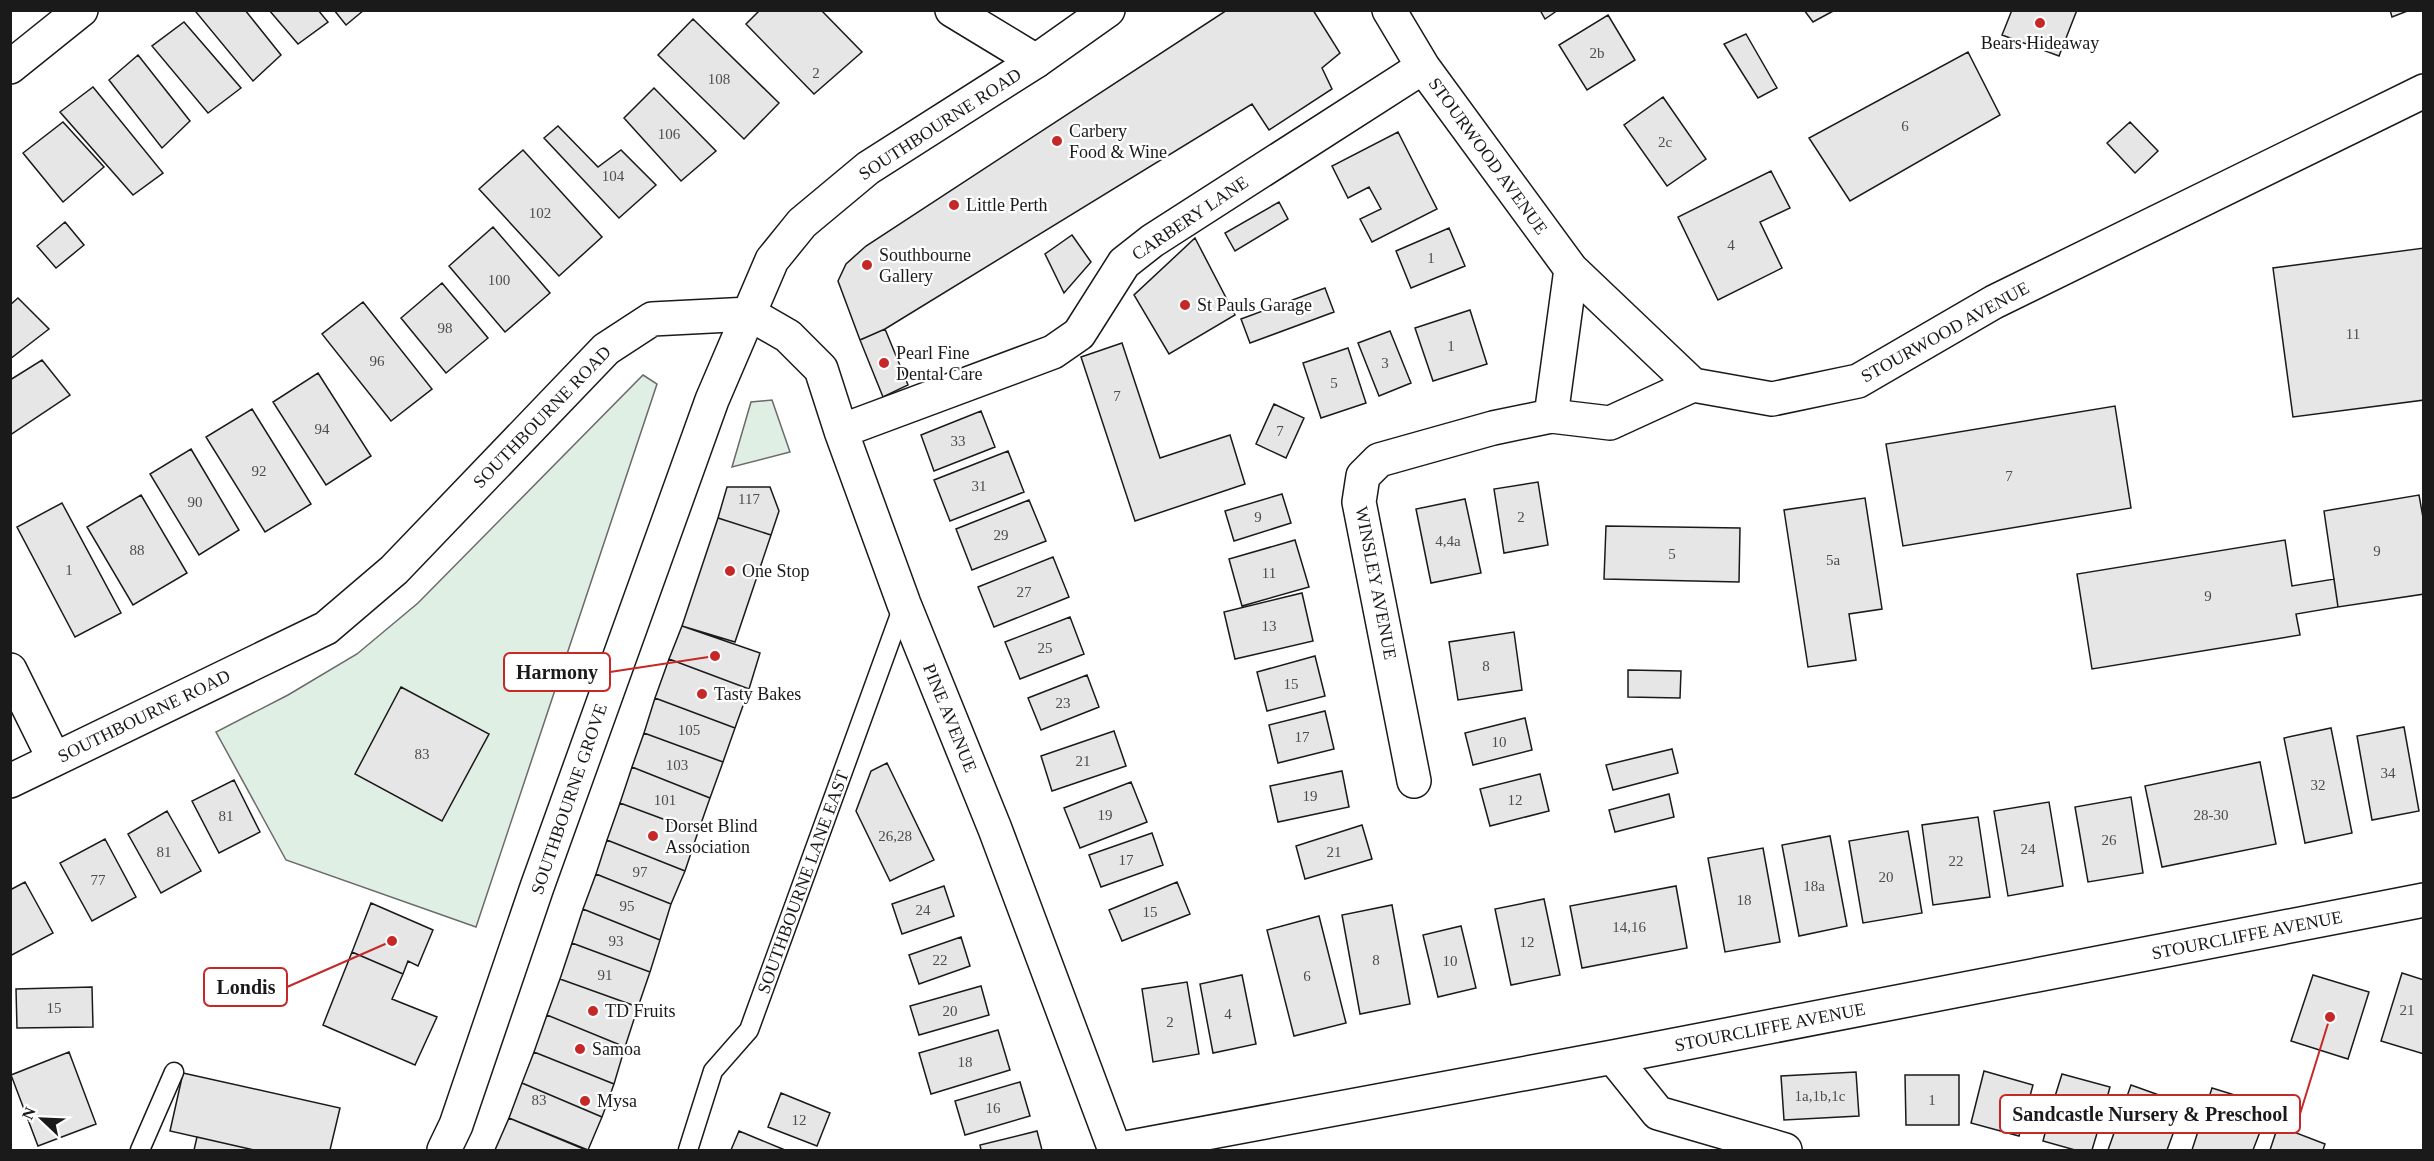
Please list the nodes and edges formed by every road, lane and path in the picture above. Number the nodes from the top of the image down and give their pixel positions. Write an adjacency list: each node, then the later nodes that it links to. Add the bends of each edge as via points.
1 (81, 10): 6 (street)
2 (952, 10): 5 (street)
3 (1108, 10): 5 (street, SOUTHBOURNE ROAD)
4 (1389, 10): 7 (street, STOURWOOD AVENUE)
5 (1036, 61): 10 (street, SOUTHBOURNE ROAD, via 868,168 802,223 772,260)
6 (10, 67)
7 (1423, 67): 9 (street, STOURWOOD AVENUE); 13 (street, CARBERY LANE, via 1152,241 1124,263 1079,334 1053,352)
8 (2424, 91): 11 (street, STOURWOOD AVENUE, via 1994,302 1858,381 1772,399)
9 (1571, 269): 11 (street, STOURWOOD AVENUE); 12 (street)
10 (750, 314): 13 (street, PINE AVENUE, via 788,336 821,369); 16 (street, SOUTHBOURNE ROAD, via 652,319 606,349 394,570 326,628); 23 (street, SOUTHBOURNE GROVE, via 712,400)
11 (1693, 385): 12 (street, WINSLEY AVENUE, via 1610,423)
12 (1551, 416): 18 (street, WINSLEY AVENUE, via 1379,460 1363,476 1359,502)
13 (841, 431): 14 (street, PINE AVENUE)
14 (904, 604): 24 (lane, SOUTHBOURNE LANE EAST, via 749,1030 713,1071); 25 (street, PINE AVENUE, via 995,829)
15 (10, 670): 16 (street)
16 (54, 759): 17 (street, SOUTHBOURNE ROAD)
17 (10, 781)
18 (1414, 781)
19 (2424, 900): 20 (street, STOURCLIFFE AVENUE)
20 (1613, 1057): 25 (street, STOURCLIFFE AVENUE); 26 (street, via 1658,1113)
21 (174, 1072): 22 (lane)
22 (140, 1150)
23 (444, 1150)
24 (688, 1150)
25 (1115, 1150)
26 (1785, 1150)

